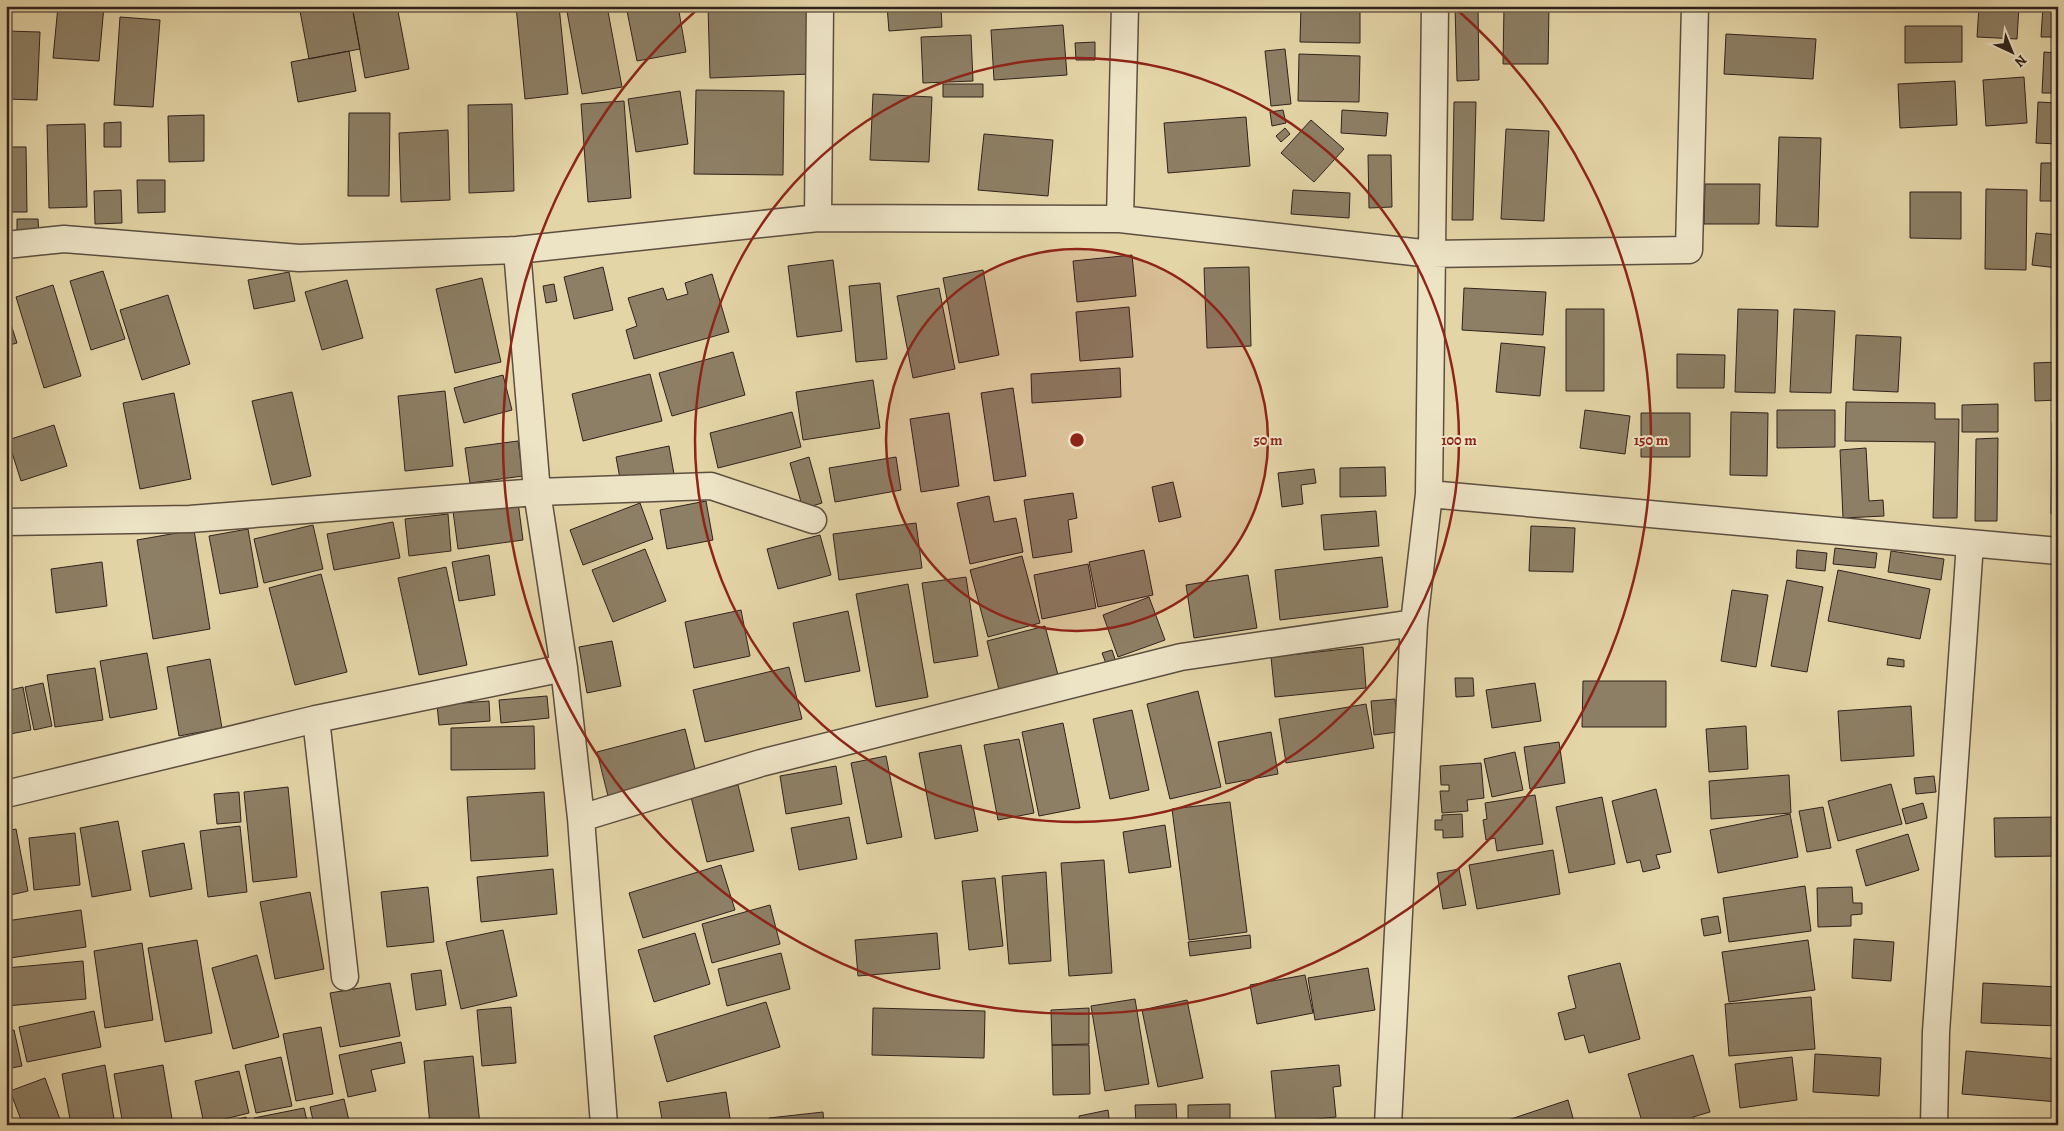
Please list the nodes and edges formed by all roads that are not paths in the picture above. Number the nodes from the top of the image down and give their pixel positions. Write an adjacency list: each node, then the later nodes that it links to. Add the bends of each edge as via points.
1 (820, 6): 5 (street)
2 (1125, 6): 6 (street)
3 (1435, 6): 9 (street)
4 (1695, 6): 9 (street, via 1690,250)
5 (818, 218): 6 (street); 8 (street)
6 (1120, 219): 9 (street)
7 (6, 245): 8 (street, via 64,239 299,258)
8 (517, 250): 10 (street)
9 (1431, 254): 11 (street)
10 (537, 492): 12 (street, via 711,486); 13 (street, via 190,519); 17 (street)
11 (1429, 494): 14 (street); 16 (street)
12 (813, 520)
13 (6, 522)
14 (1970, 543): 15 (street); 24 (street, via 1936,1032)
15 (2058, 551)
16 (1414, 623): 20 (street, via 1181,657 761,763); 23 (street)
17 (564, 668): 18 (street); 20 (street)
18 (316, 719): 19 (street); 21 (street)
19 (6, 794)
20 (581, 818): 22 (street)
21 (345, 977)
22 (604, 1125)
23 (1388, 1125)
24 (1934, 1125)

